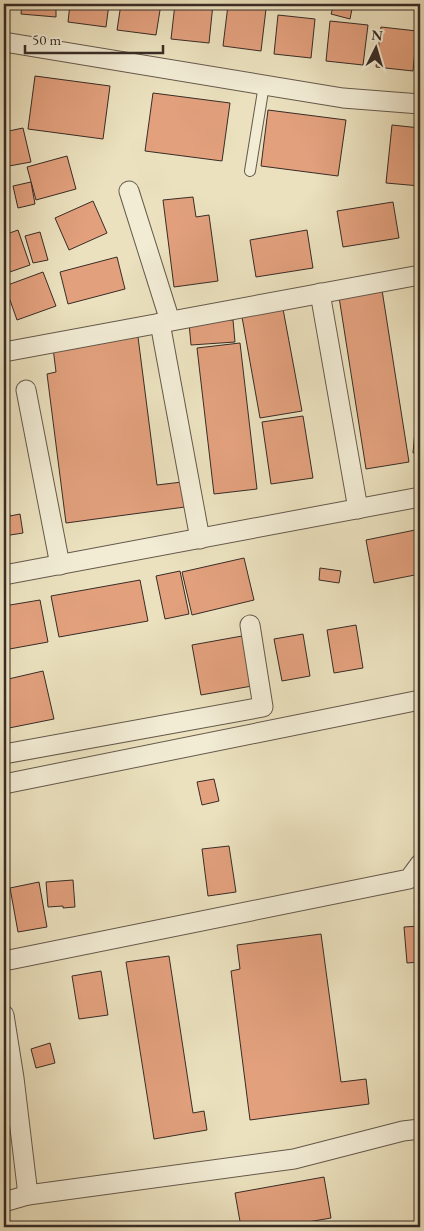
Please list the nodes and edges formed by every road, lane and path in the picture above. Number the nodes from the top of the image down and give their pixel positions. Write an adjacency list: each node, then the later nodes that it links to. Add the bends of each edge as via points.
1 (4, 42): 2 (street)
2 (264, 84): 3 (street, via 343,98); 4 (lane)
3 (420, 104)
4 (250, 171)
5 (129, 191): 8 (street)
6 (420, 275): 7 (street)
7 (320, 293): 8 (street); 12 (street)
8 (165, 322): 9 (street); 13 (street)
9 (4, 352)
10 (26, 390): 14 (street)
11 (420, 497): 12 (street)
12 (358, 509): 13 (street)
13 (200, 539): 14 (street)
14 (60, 565): 15 (street)
15 (4, 575)
16 (250, 625): 18 (street, via 263,706)
17 (420, 700): 19 (street)
18 (4, 754)
19 (4, 784)
20 (420, 864): 21 (street, via 409,879)
21 (4, 961)
22 (4, 1015): 24 (street)
23 (420, 1129): 24 (street, via 294,1158)
24 (28, 1195): 25 (street)
25 (4, 1202)

